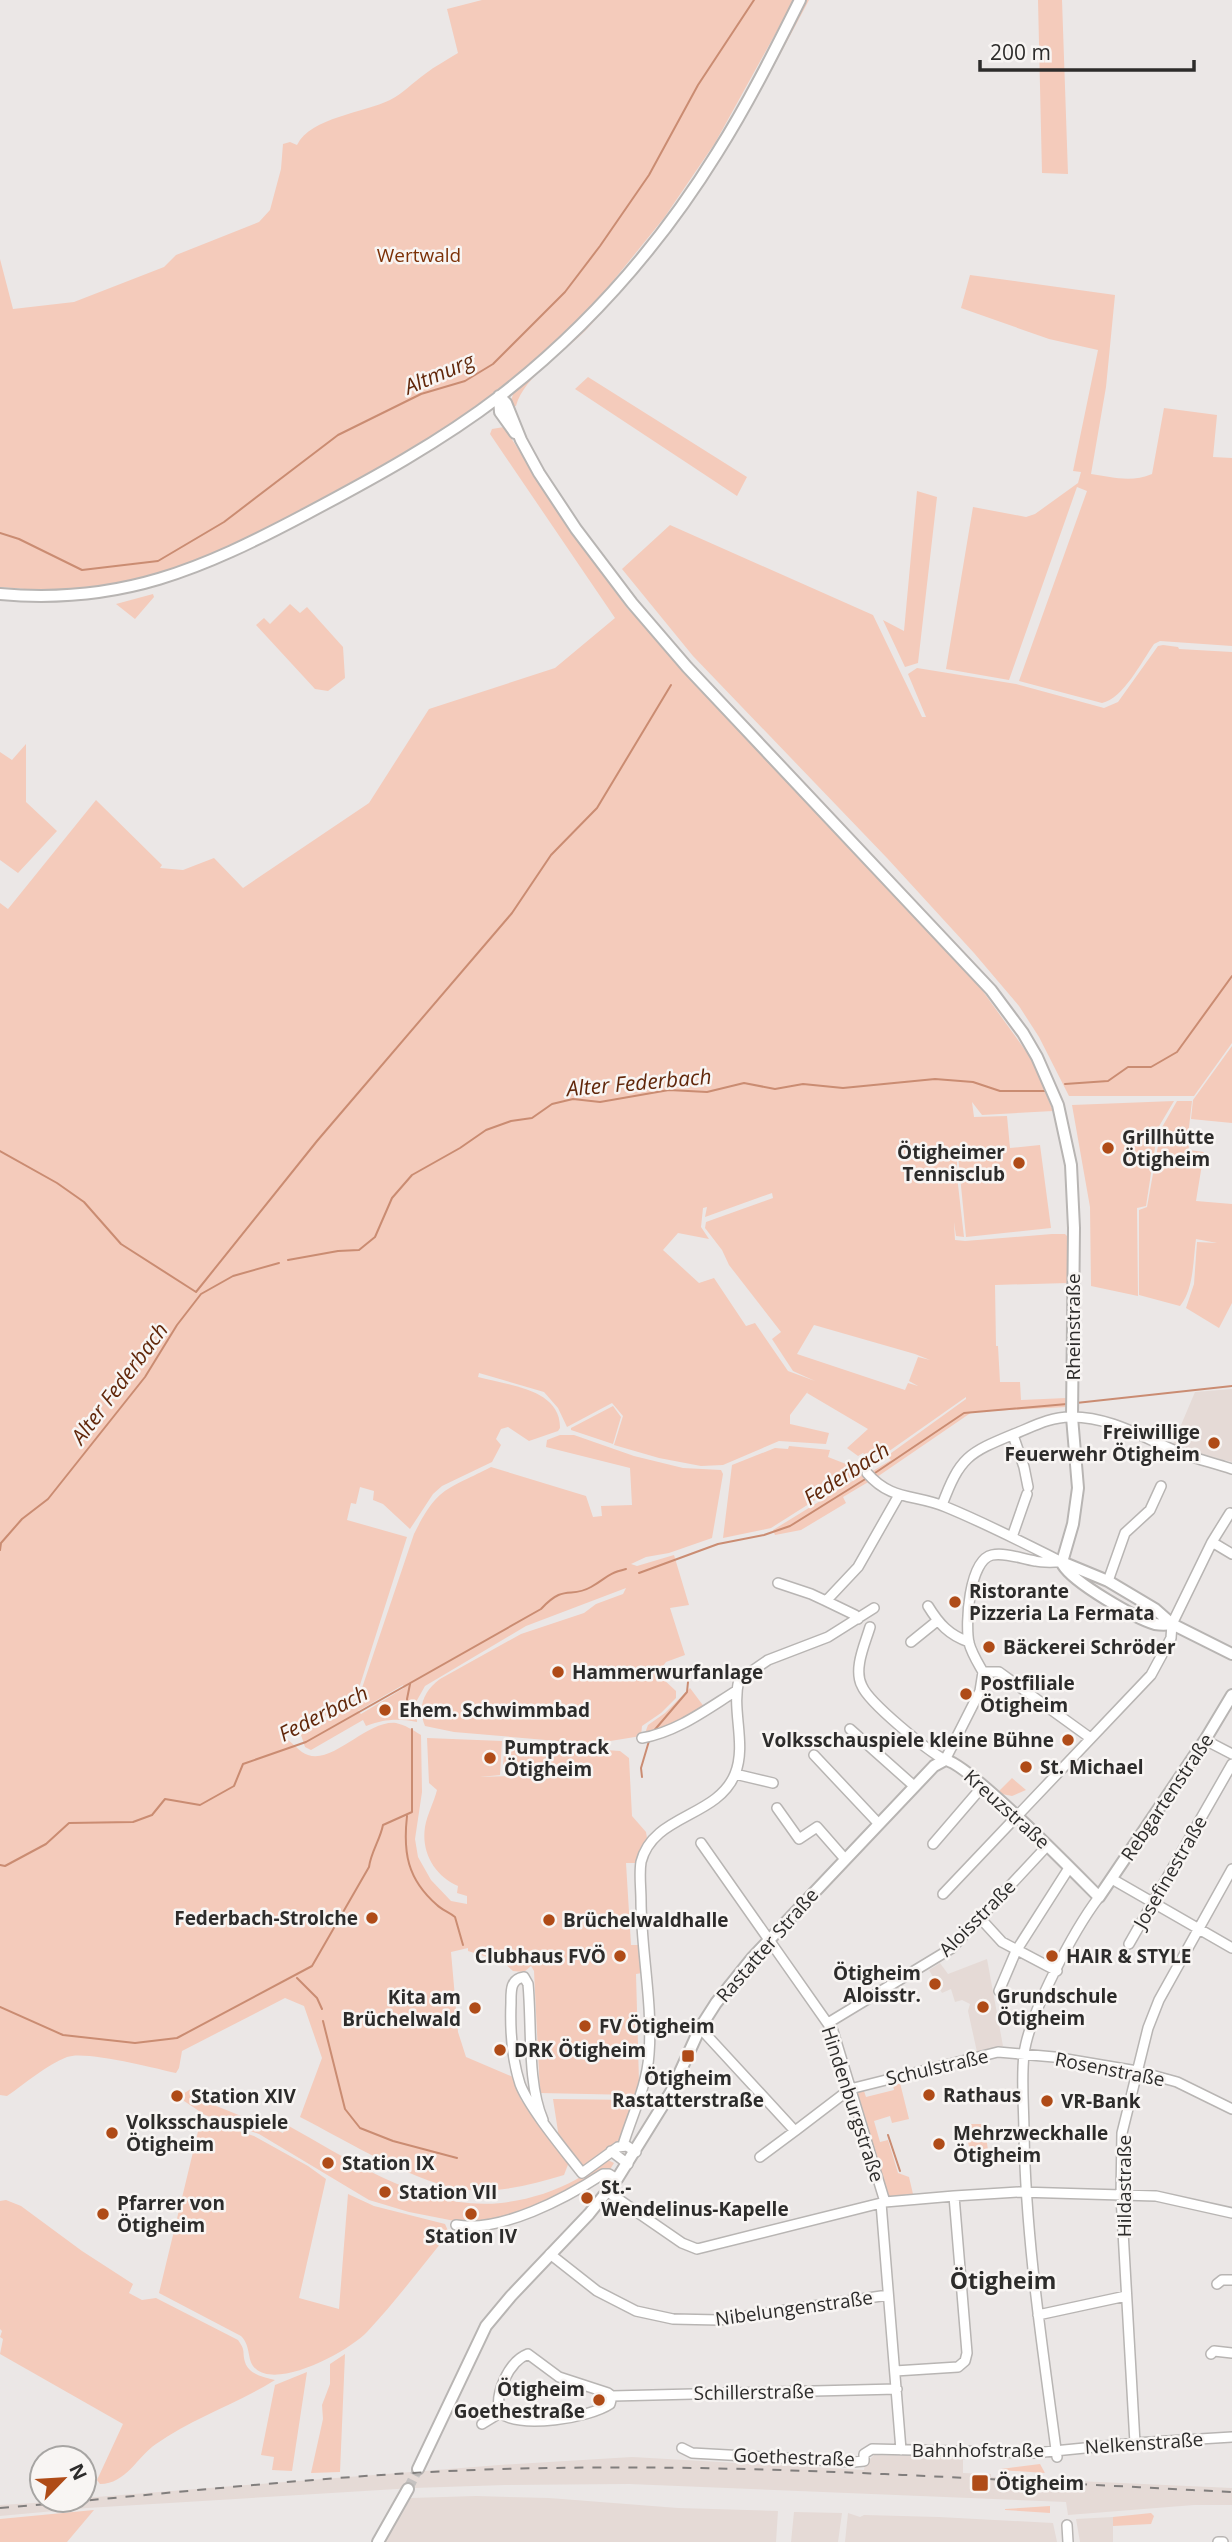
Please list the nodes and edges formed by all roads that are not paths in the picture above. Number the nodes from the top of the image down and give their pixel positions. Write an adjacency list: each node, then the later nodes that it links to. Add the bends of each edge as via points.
1 (800, 0): 2 (street, via 740,116 665,229 591,314)
2 (499, 396): 3 (street); 4 (street); 5 (street, via 512,414)
3 (474, 414): 4 (street); 6 (street, via 358,487 195,569 104,592)
4 (504, 419): 5 (street)
5 (521, 440): 7 (street, Rheinstraße, via 576,529 655,630 991,990 1023,1033 1053,1093 1066,1136 1074,1198)
6 (0, 594)
7 (1072, 1407): 8 (street); 9 (street, via 1090,1418); 18 (street, Rheinstraße, via 1078,1488)
8 (1013, 1435): 13 (street, via 962,1462); 15 (street, via 1028,1491)
9 (1232, 1469)
10 (870, 1476): 12 (street)
11 (1161, 1486): 19 (street, via 1150,1510 1125,1533)
12 (899, 1496): 13 (street); 21 (street, via 858,1567)
13 (942, 1505): 15 (street)
14 (1230, 1513): 16 (street)
15 (1012, 1537): 18 (street)
16 (1212, 1542): 17 (street); 26 (street)
17 (1232, 1554)
18 (1062, 1562): 19 (street); 26 (street, via 1083,1584 1136,1615 1159,1625); 29 (street, via 998,1554 985,1558 976,1568 972,1584)
19 (1108, 1581): 26 (street)
20 (778, 1583): 21 (street)
21 (825, 1601): 24 (street)
22 (928, 1606): 25 (street)
23 (874, 1608): 24 (street)
24 (858, 1619): 32 (street, via 828,1637 768,1660 739,1680)
25 (937, 1621): 28 (street); 29 (street, via 954,1637)
26 (1172, 1624): 30 (street); 35 (street, via 1171,1638 1151,1675)
27 (870, 1627): 40 (street, Kreuzstraße, via 859,1666 861,1685 872,1700)
28 (911, 1642)
29 (969, 1642): 31 (street)
30 (1232, 1654)
31 (984, 1672): 35 (street, via 999,1672); 40 (street, via 980,1691)
32 (736, 1691): 36 (street, via 682,1724); 42 (street, via 740,1756)
33 (1232, 1695): 37 (street, Rebgartenstraße)
34 (850, 1729): 44 (street)
35 (1089, 1737): 47 (street)
36 (642, 1738)
37 (1205, 1740): 39 (street); 55 (street, Rebgartenstraße)
38 (814, 1755): 48 (street)
39 (1232, 1755)
40 (945, 1760): 44 (street, Rastatter Straße); 45 (street, Kreuzstraße)
41 (1232, 1764): 58 (street, Josefinestraße)
42 (735, 1774): 43 (street); 75 (street, via 707,1807 674,1821 663,1831 646,1848 641,1864 649,2053 646,2080)
43 (773, 1783)
44 (914, 1786): 48 (street, Rastatter Straße)
45 (982, 1787): 47 (street, Kreuzstraße); 50 (street)
46 (777, 1808): 52 (street, via 799,1839 817,1827)
47 (1016, 1816): 51 (street, Kreuzstraße); 56 (street)
48 (878, 1823): 52 (street, Rastatter Straße)
49 (701, 1843): 61 (street, Hindenburgstraße)
50 (933, 1844)
51 (1047, 1846): 53 (street, Kreuzstraße); 59 (street, Aloisstraße)
52 (845, 1859): 61 (street, Rastatter Straße)
53 (1069, 1868): 57 (street, Kreuzstraße); 64 (street)
54 (1232, 1869): 60 (street, Hildastraße)
55 (1112, 1879): 57 (street, Rebgartenstraße); 58 (street)
56 (943, 1894)
57 (1099, 1897): 65 (street, Bahnhofstraße)
58 (1153, 1903): 60 (street); 62 (street, Josefinestraße)
59 (980, 1918): 64 (street); 67 (street, Aloisstraße, via 938,1958)
60 (1199, 1928): 63 (street); 70 (street, Hildastraße, via 1159,2000)
61 (769, 1940): 67 (street, Hindenburgstraße); 68 (street, Rastatter Straße)
62 (1129, 1944)
63 (1232, 1948)
64 (1016, 1951): 65 (street); 66 (street)
65 (1057, 1971): 69 (street, Bahnhofstraße)
66 (999, 1991)
67 (828, 2023): 71 (street, Hindenburgstraße)
68 (700, 2028): 74 (street); 77 (street, Rastatter Straße, via 671,2092)
69 (1024, 2053): 70 (street, Rosenstraße); 71 (street, Schulstraße, via 998,2052); 82 (street, Bahnhofstraße)
70 (1137, 2071): 72 (street, Rosenstraße, via 1177,2082); 84 (street, Hildastraße, via 1122,2133)
71 (850, 2089): 74 (street); 85 (street, Hindenburgstraße)
72 (1232, 2109)
73 (543, 2120): 73 (street, via 534,2083 528,1984 520,1977 511,1993 512,2035 520,2084); 76 (street, via 582,2174)
74 (794, 2131): 78 (street)
75 (622, 2145): 76 (street); 77 (street)
76 (611, 2151): 79 (street)
77 (636, 2152): 79 (street, Rastatter Straße)
78 (760, 2157)
79 (628, 2164): 80 (street, Rastatter Straße)
80 (617, 2179): 81 (street, Rastatter Straße); 87 (street, via 603,2174 542,2208 479,2225)
81 (608, 2192): 85 (street, via 682,2244 697,2249); 88 (street, Rastatter Straße)
82 (1026, 2193): 83 (street); 84 (street); 93 (street, Bahnhofstraße)
83 (954, 2196): 85 (street); 96 (street, via 965,2361 958,2367)
84 (1121, 2196): 86 (street, via 1174,2199); 92 (street, Hildastraße)
85 (883, 2202): 91 (street, Hindenburgstraße)
86 (1232, 2213)
87 (456, 2225)
88 (550, 2255): 91 (street, Nibelungenstraße, via 597,2291 636,2311 673,2319 719,2320); 106 (street, Rastatter Straße, via 486,2326)
89 (1232, 2280): 90 (street)
90 (1217, 2284)
91 (888, 2295): 96 (street, Hindenburgstraße)
92 (1126, 2296): 93 (street); 102 (street, Hildastraße)
93 (1038, 2315): 105 (street, Bahnhofstraße)
94 (1232, 2353): 95 (street)
95 (1211, 2354)
96 (895, 2371): 97 (street, Hindenburgstraße)
97 (897, 2389): 98 (street, Schillerstraße); 104 (street, Hindenburgstraße)
98 (612, 2396): 99 (street, via 610,2404 597,2412 561,2419 519,2420); 99 (street, Schillerstraße, via 559,2377 528,2354 519,2357 506,2379 498,2404)
99 (500, 2413): 100 (street)
100 (482, 2424)
101 (1232, 2437): 102 (street, Nelkenstraße)
102 (1135, 2442): 105 (street, Nelkenstraße)
103 (682, 2448): 104 (street, Goethestraße, via 692,2453 854,2462 864,2461 864,2454 872,2449)
104 (901, 2450): 105 (street, Bahnhofstraße)
105 (1056, 2453)
106 (418, 2469)
107 (408, 2489): 109 (street)
108 (1067, 2525): 110 (street)
109 (378, 2542)
110 (1068, 2542)

